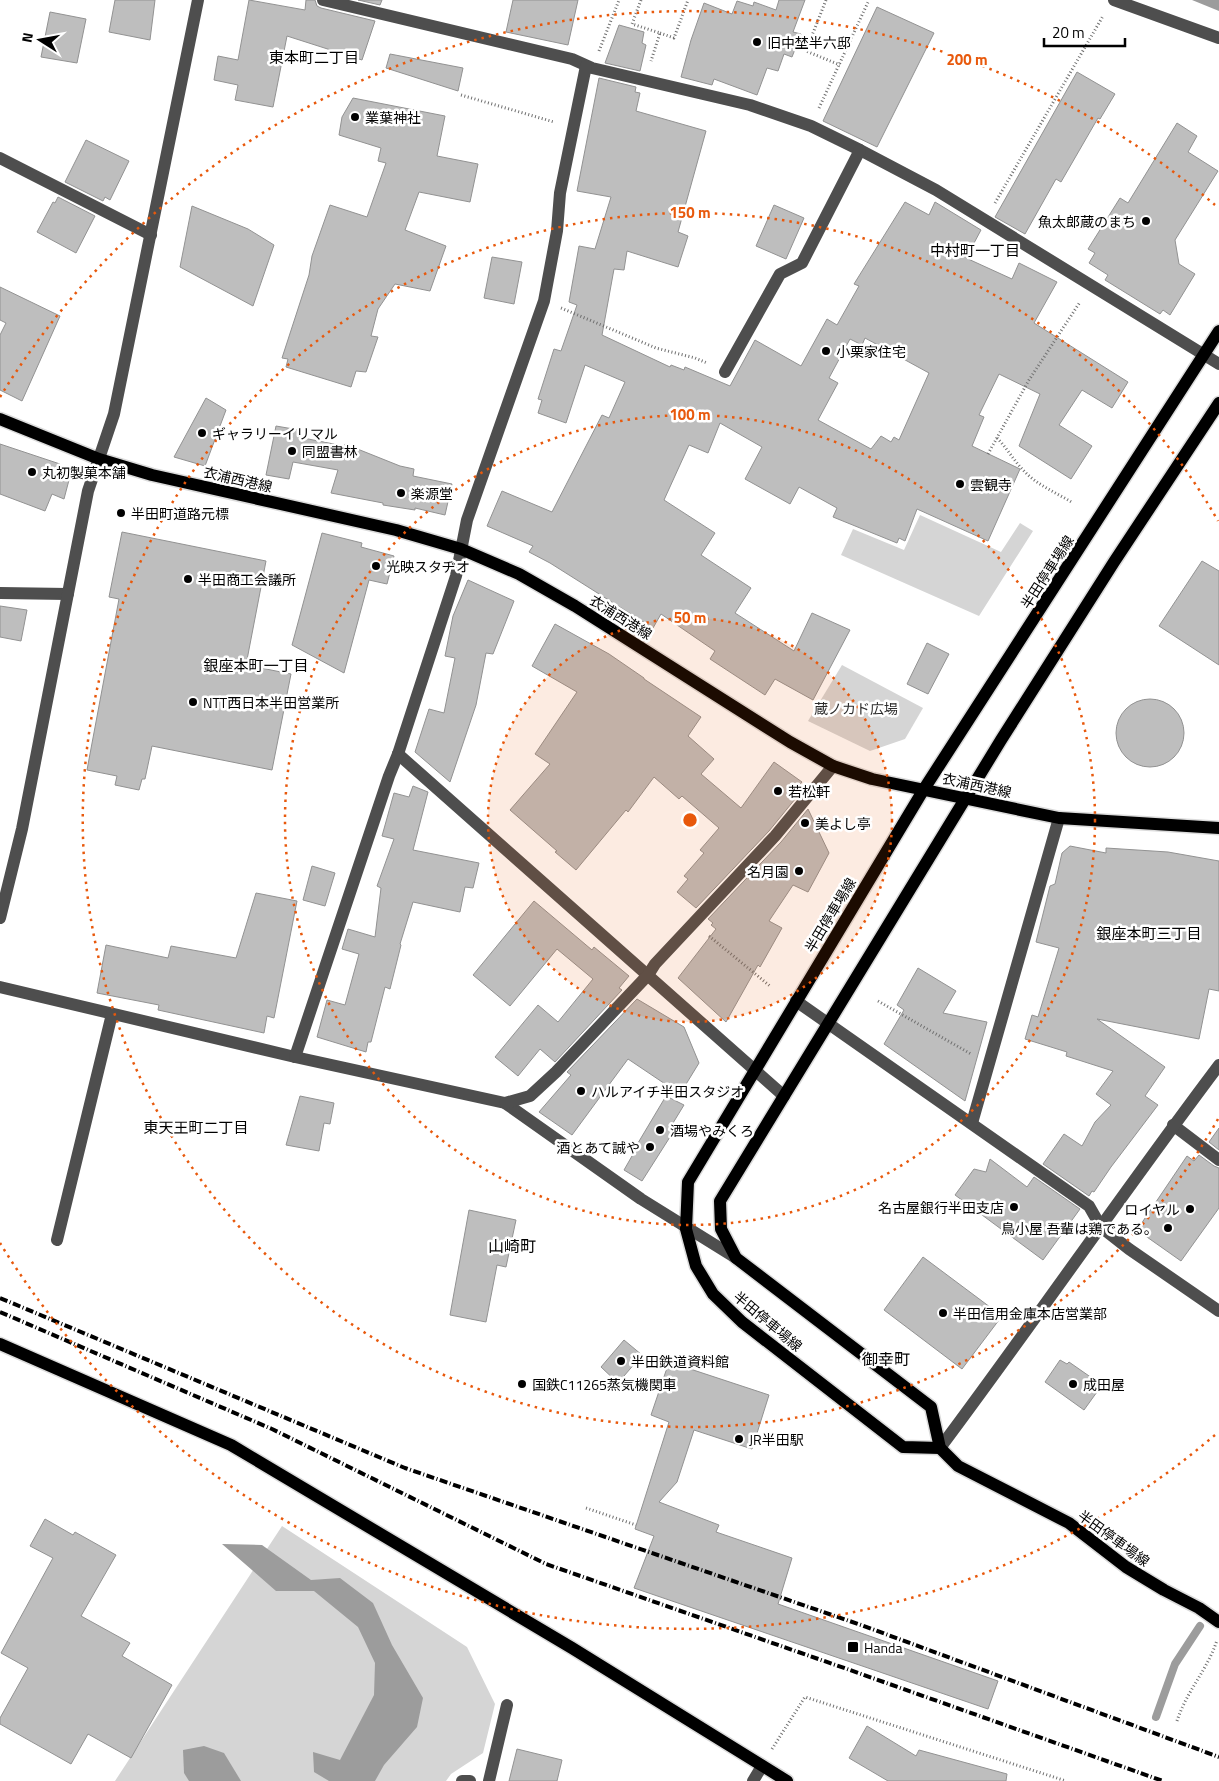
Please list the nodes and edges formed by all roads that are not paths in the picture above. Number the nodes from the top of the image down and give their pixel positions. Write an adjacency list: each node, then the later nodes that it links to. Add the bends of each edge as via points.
1 (198, 0): 8 (street)
2 (324, 0): 5 (street, via 572,59)
3 (1111, 4): 4 (street)
4 (1219, 38)
5 (589, 67): 6 (street, via 750,105 810,126); 16 (street, via 560,193 557,231 544,301 466,520)
6 (860, 150): 10 (street, via 936,190); 12 (street, via 802,263 780,274)
7 (0, 158): 8 (street)
8 (151, 235): 15 (street, via 114,414)
9 (1219, 331): 10 (main road, 半田停車場線)
10 (1204, 355): 11 (street); 21 (main road, 半田停車場線)
11 (1219, 364)
12 (725, 372)
13 (1219, 403): 22 (main road, 半田停車場線, via 1114,562)
14 (0, 419): 15 (main road, 衣浦西港線)
15 (99, 459): 16 (main road, 衣浦西港線, via 152,475 396,530); 18 (street, via 88,491)
16 (461, 549): 19 (street, via 456,576); 20 (main road, 衣浦西港線, via 519,574 575,606)
17 (0, 593): 18 (street)
18 (68, 594): 25 (street, via 22,829)
19 (398, 754): 26 (street); 31 (street)
20 (833, 766): 21 (main road, 衣浦西港線, via 872,780); 26 (street, via 775,836 693,922)
21 (924, 789): 22 (main road, 衣浦西港線); 28 (main road, 半田停車場線)
22 (965, 799): 23 (main road, 衣浦西港線); 30 (main road, 半田停車場線)
23 (1059, 818): 24 (main road, 衣浦西港線); 36 (street)
24 (1219, 828)
25 (0, 918)
26 (648, 975): 33 (street); 35 (street, via 530,1096)
27 (0, 987): 29 (street)
28 (796, 1001): 30 (street); 33 (main road, 半田停車場線)
29 (112, 1014): 31 (street); 41 (street)
30 (828, 1024): 34 (main road, 半田停車場線); 36 (street)
31 (295, 1057): 35 (street)
32 (1219, 1065): 37 (street)
33 (754, 1071): 34 (street); 40 (main road, 半田停車場線, via 688,1182)
34 (784, 1096): 42 (main road, 半田停車場線, via 720,1201 721,1229)
35 (504, 1103): 40 (street)
36 (972, 1123): 39 (street, via 1089,1206)
37 (1173, 1125): 38 (street); 39 (street)
38 (1219, 1160)
39 (1101, 1227): 43 (street); 45 (street)
40 (686, 1228): 42 (street); 45 (main road, 半田停車場線, via 696,1266 713,1294 742,1322 903,1447)
41 (57, 1240)
42 (736, 1258): 45 (main road, 半田停車場線, via 931,1407)
43 (1219, 1312)
44 (0, 1344): 48 (main road, via 230,1445 564,1643)
45 (940, 1448): 46 (main road, 半田停車場線, via 958,1466 1069,1523 1126,1567 1199,1608)
46 (1218, 1629)
47 (508, 1705): 51 (street)
48 (762, 1766): 52 (street); 53 (main road)
49 (462, 1781): 50 (street)
50 (470, 1781)
51 (489, 1781)
52 (753, 1781)
53 (786, 1781)

